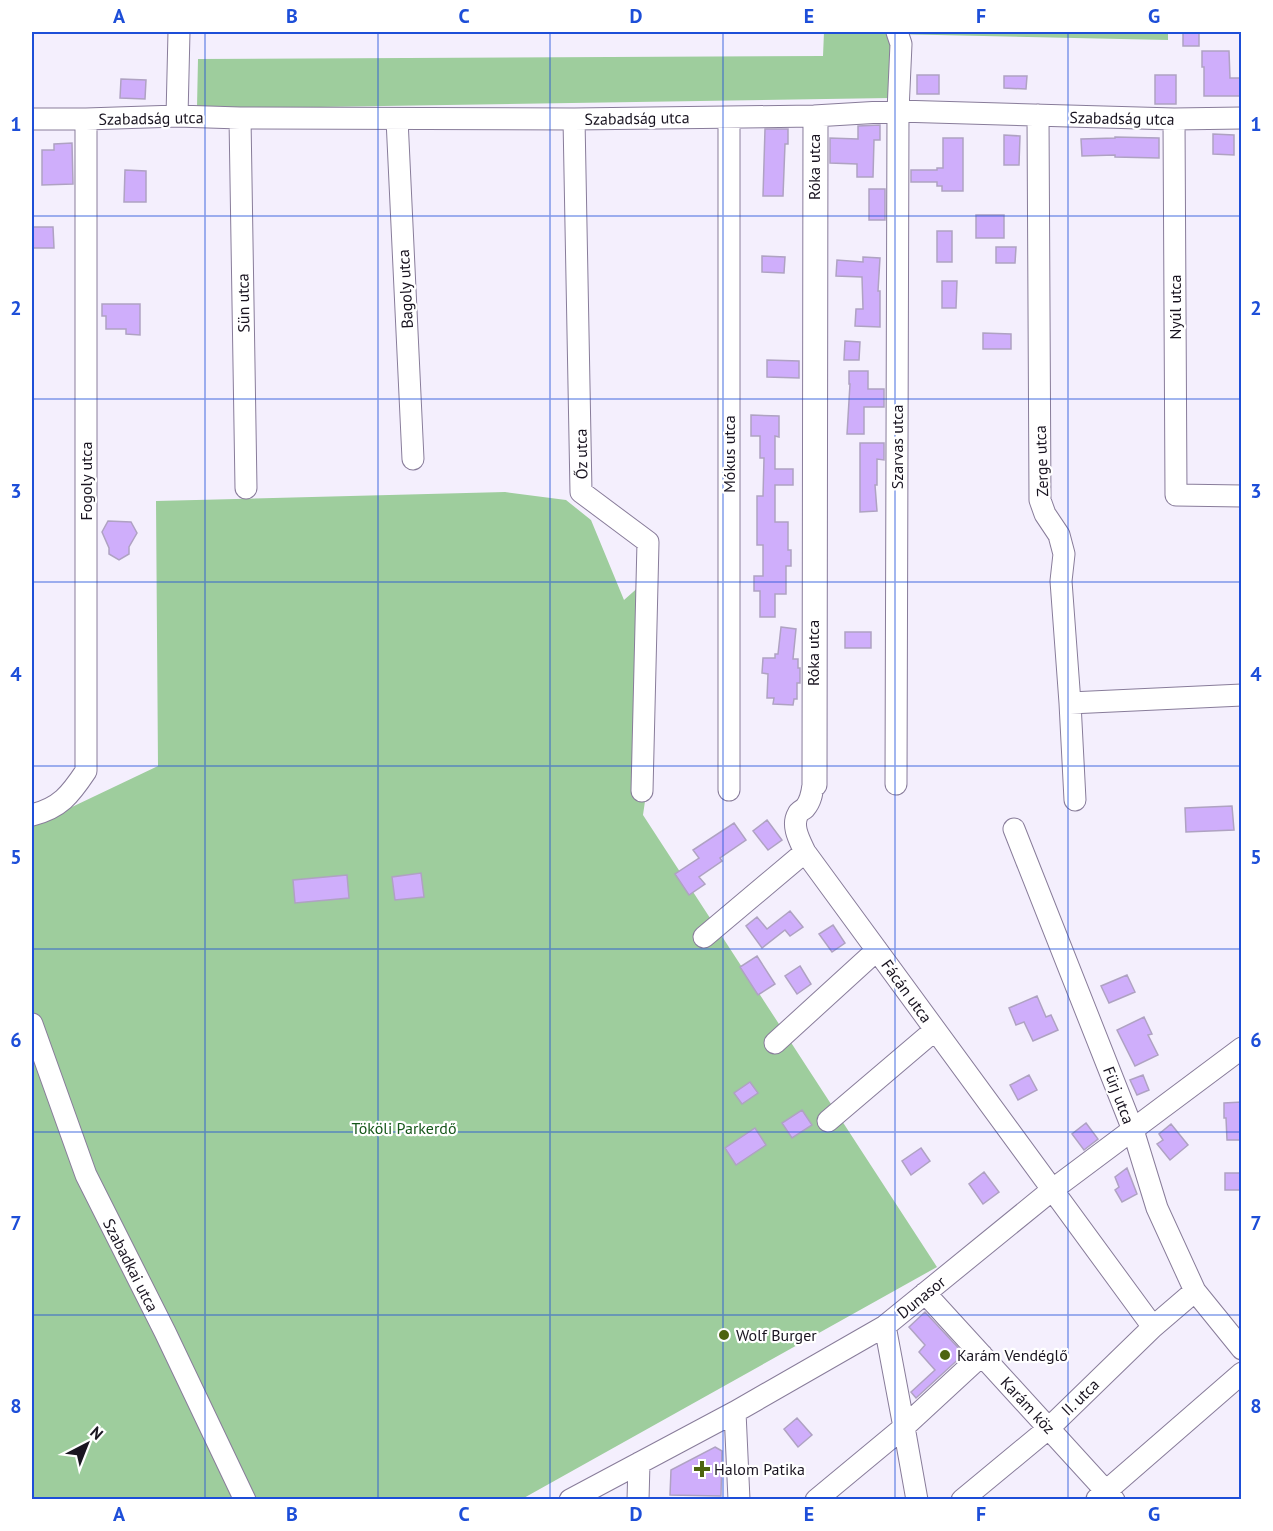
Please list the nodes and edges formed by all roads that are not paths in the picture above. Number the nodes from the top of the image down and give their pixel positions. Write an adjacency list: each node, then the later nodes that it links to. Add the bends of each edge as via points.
1 (179, 32): 4 (street)
2 (897, 32): 3 (street, Szarvas utca, via 901,44)
3 (898, 111): 5 (street, Szabadság utca); 6 (street, Szabadság utca); 20 (street, Szarvas utca)
4 (177, 116): 8 (street, Szabadság utca); 11 (street, Szabadság utca)
5 (814, 116): 7 (street, Szabadság utca); 21 (street, Róka utca)
6 (1038, 116): 13 (street, Szabadság utca); 19 (street, Zerge utca, via 1040,500 1059,535 1064,554 1061,581)
7 (729, 117): 14 (street, Szabadság utca); 22 (street, Mókus utca)
8 (240, 118): 12 (street, Szabadság utca); 16 (street, Sün utca)
9 (1242, 118): 13 (street, Szabadság utca)
10 (32, 119): 11 (street, Szabadság utca)
11 (86, 119): 25 (street, Fogoly utca, via 86,771 71,794 47,811)
12 (397, 119): 14 (street, Szabadság utca); 15 (street, Bagoly utca)
13 (1174, 119): 17 (street, Nyúl utca, via 1176,495)
14 (574, 120): 23 (street, Őz utca, via 581,492 648,542)
15 (413, 459)
16 (246, 488)
17 (1242, 496)
18 (1242, 695): 19 (street)
19 (1070, 703): 24 (street, Zerge utca)
20 (896, 784)
21 (813, 785): 27 (street, Fácán utca, via 795,825)
22 (729, 790)
23 (642, 791)
24 (1075, 800)
25 (32, 815)
26 (1014, 829): 35 (street, Fürj utca)
27 (805, 852): 28 (street); 29 (street, Fácán utca)
28 (704, 937)
29 (877, 950): 31 (street, Fácán utca); 32 (street)
30 (32, 1024): 49 (street, Szabadkai utca, via 86,1175)
31 (935, 1030): 34 (street); 36 (street, Fácán utca)
32 (775, 1043)
33 (1242, 1048): 35 (street, Dunasor)
34 (828, 1121)
35 (1132, 1130): 36 (street, Dunasor); 37 (street, Fürj utca, via 1156,1208)
36 (1052, 1190): 38 (street, Dunasor); 40 (street, Fácán utca)
37 (1196, 1291): 40 (street, II. utca); 41 (street, Fürj utca)
38 (925, 1293): 39 (street, Dunasor); 42 (street, Karám köz)
39 (885, 1326): 44 (street, Dunasor); 45 (street)
40 (1153, 1327): 46 (street, II. utca)
41 (1242, 1349)
42 (982, 1355): 45 (street); 46 (street, Karám köz)
43 (1242, 1373): 48 (street)
44 (735, 1412): 47 (street, Dunasor); 52 (street)
45 (904, 1426): 53 (street); 54 (street)
46 (1048, 1428): 48 (street, Karám köz); 55 (street, II. utca)
47 (639, 1463): 50 (street, Dunasor); 51 (street)
48 (1106, 1497)
49 (245, 1500)
50 (570, 1500)
51 (638, 1500)
52 (739, 1500)
53 (816, 1500)
54 (916, 1500)
55 (962, 1500)

